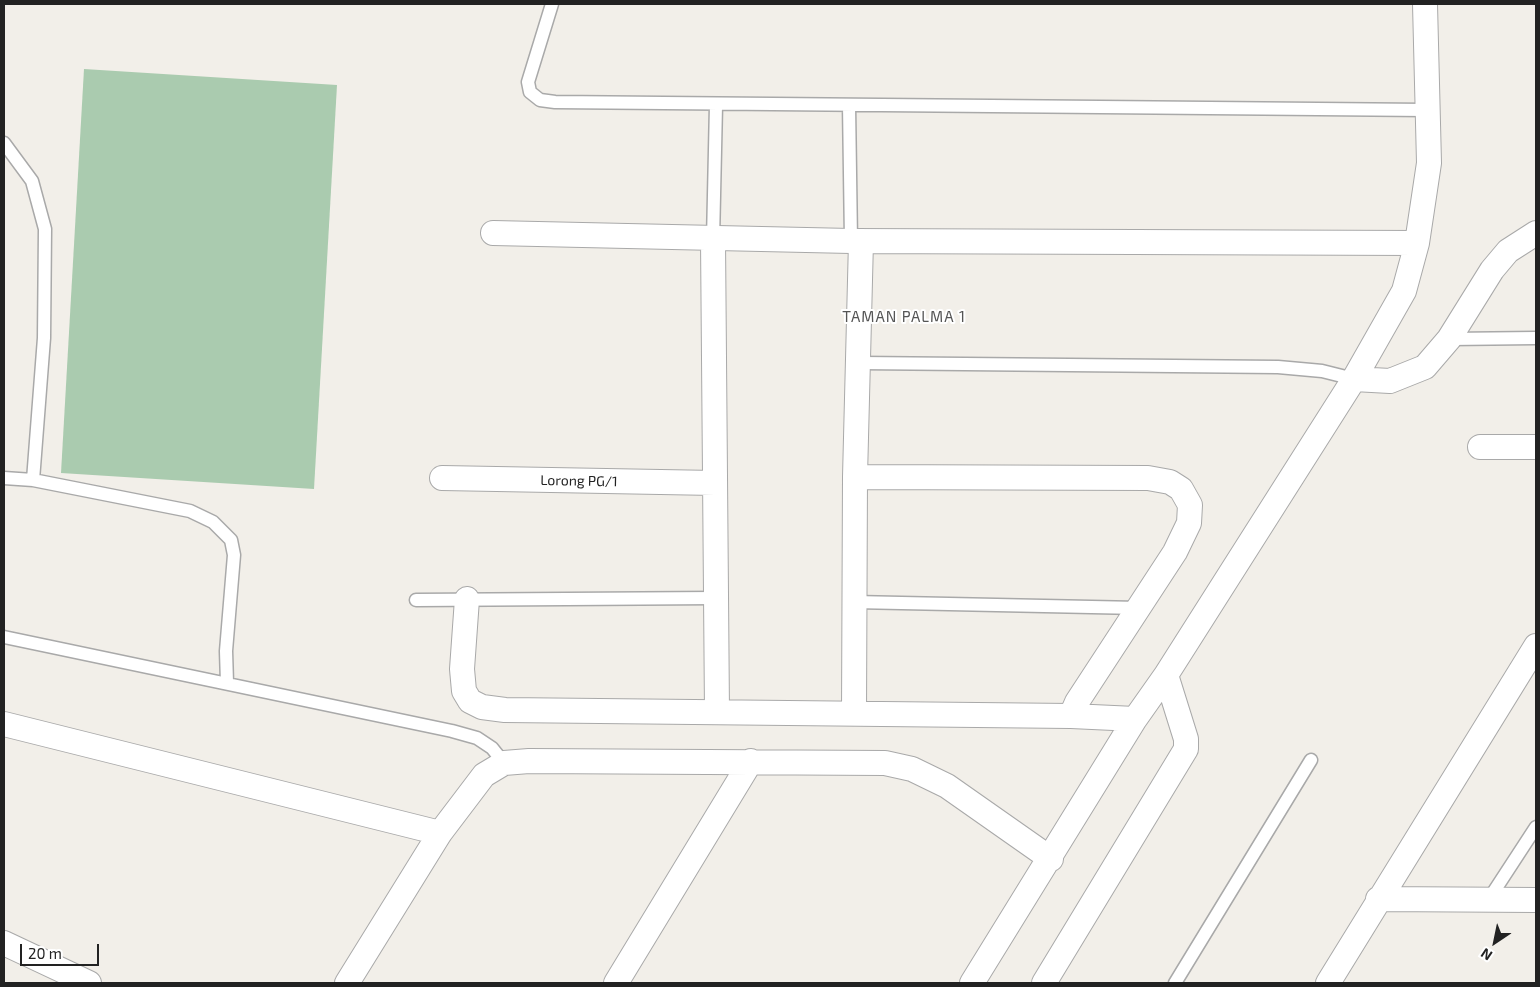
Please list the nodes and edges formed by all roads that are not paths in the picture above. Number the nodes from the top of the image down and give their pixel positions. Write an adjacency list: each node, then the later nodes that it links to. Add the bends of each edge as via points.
1 (552, 4): 3 (lane, via 528,82 530,92 540,100)
2 (1425, 4): 5 (street)
3 (716, 105): 4 (lane); 9 (lane)
4 (849, 105): 5 (lane); 10 (lane)
5 (1427, 110): 11 (street, via 1429,163)
6 (4, 143): 21 (lane, via 32,181 45,229 44,338)
7 (493, 233): 9 (street)
8 (1536, 233): 13 (street, via 1508,251 1492,270)
9 (713, 240): 10 (street); 22 (street)
10 (856, 241): 11 (street); 14 (street)
11 (1417, 243): 15 (street, via 1404,291)
12 (1536, 338): 13 (lane)
13 (1449, 339): 15 (street, via 1425,367 1390,381)
14 (860, 363): 15 (lane, via 1278,367 1322,371); 18 (street)
15 (1354, 379): 30 (street)
16 (1536, 446): 17 (street)
17 (1480, 447)
18 (855, 477): 26 (street); 27 (street, via 1148,478 1170,482 1181,488 1190,505 1188,523 1175,552)
19 (4, 478): 21 (lane)
20 (442, 478): 22 (street, Lorong PG/1)
21 (33, 480): 31 (lane, via 190,511 213,522 231,540 234,555 226,651)
22 (715, 483): 23 (street)
23 (716, 598): 24 (lane); 32 (street)
24 (467, 599): 25 (lane); 32 (street, via 462,669 464,691 470,701 482,707)
25 (416, 600)
26 (854, 602): 27 (lane); 33 (street)
27 (1139, 608): 34 (street)
28 (4, 637): 31 (lane)
29 (1536, 646): 43 (street)
30 (1166, 675): 35 (street); 51 (street, via 1186,739 1186,749)
31 (227, 683): 39 (lane, via 477,738 492,748)
32 (717, 712): 33 (street)
33 (854, 713): 34 (street)
34 (1071, 716): 35 (street)
35 (1135, 719): 42 (street)
36 (4, 724): 41 (street)
37 (1311, 760): 52 (lane)
38 (751, 761): 39 (street); 42 (street, via 885,763 912,768 946,786); 49 (street)
39 (504, 763): 41 (street, via 484,775)
40 (1536, 827): 44 (lane)
41 (440, 833): 48 (street)
42 (1051, 859): 50 (street)
43 (1378, 899): 44 (street); 53 (street)
44 (1489, 899): 45 (street)
45 (1536, 900)
46 (4, 943): 47 (street)
47 (89, 983)
48 (347, 983)
49 (616, 983)
50 (972, 983)
51 (1044, 983)
52 (1175, 983)
53 (1328, 983)

